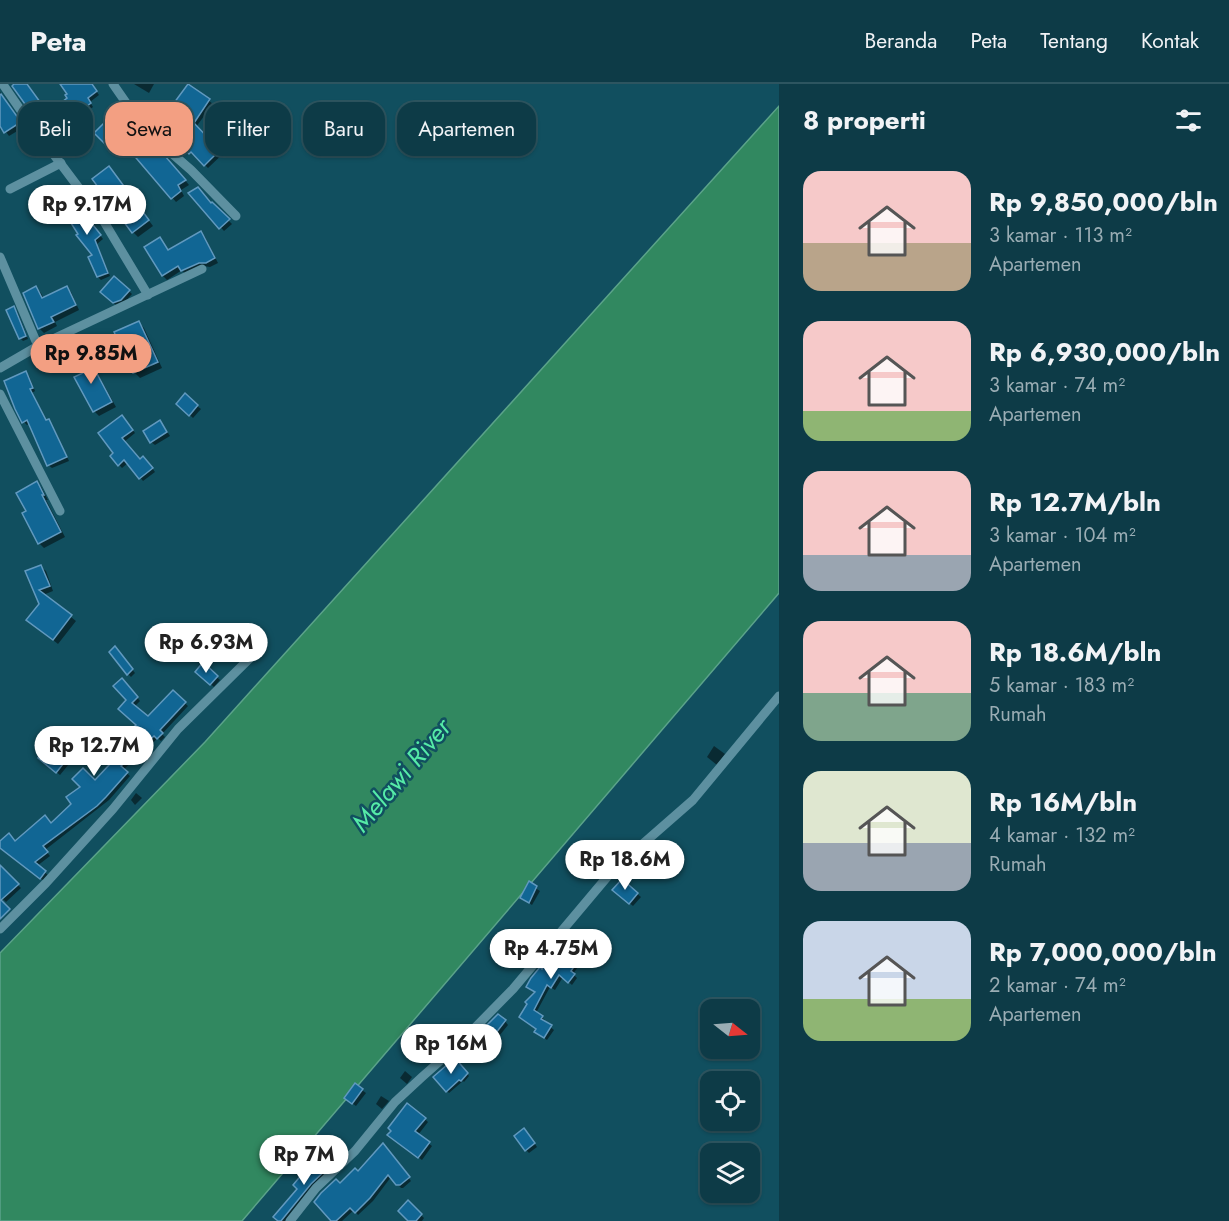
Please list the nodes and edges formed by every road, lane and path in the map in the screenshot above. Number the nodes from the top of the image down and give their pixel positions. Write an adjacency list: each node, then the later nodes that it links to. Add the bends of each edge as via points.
1 (113, 84): 5 (street, via 145,130)
2 (4, 86): 3 (street)
3 (61, 163): 4 (street); 8 (street, via 103,220)
4 (10, 189)
5 (236, 216)
6 (0, 257): 9 (street)
7 (202, 269): 8 (street)
8 (148, 295): 9 (street)
9 (38, 346): 10 (street)
10 (0, 368)
11 (0, 394): 12 (street)
12 (60, 511)
13 (250, 658): 15 (street, via 178,729 46,883)
14 (779, 696): 16 (street, via 693,800 613,870 513,989 395,1102)
15 (1, 925)
16 (290, 1221)

